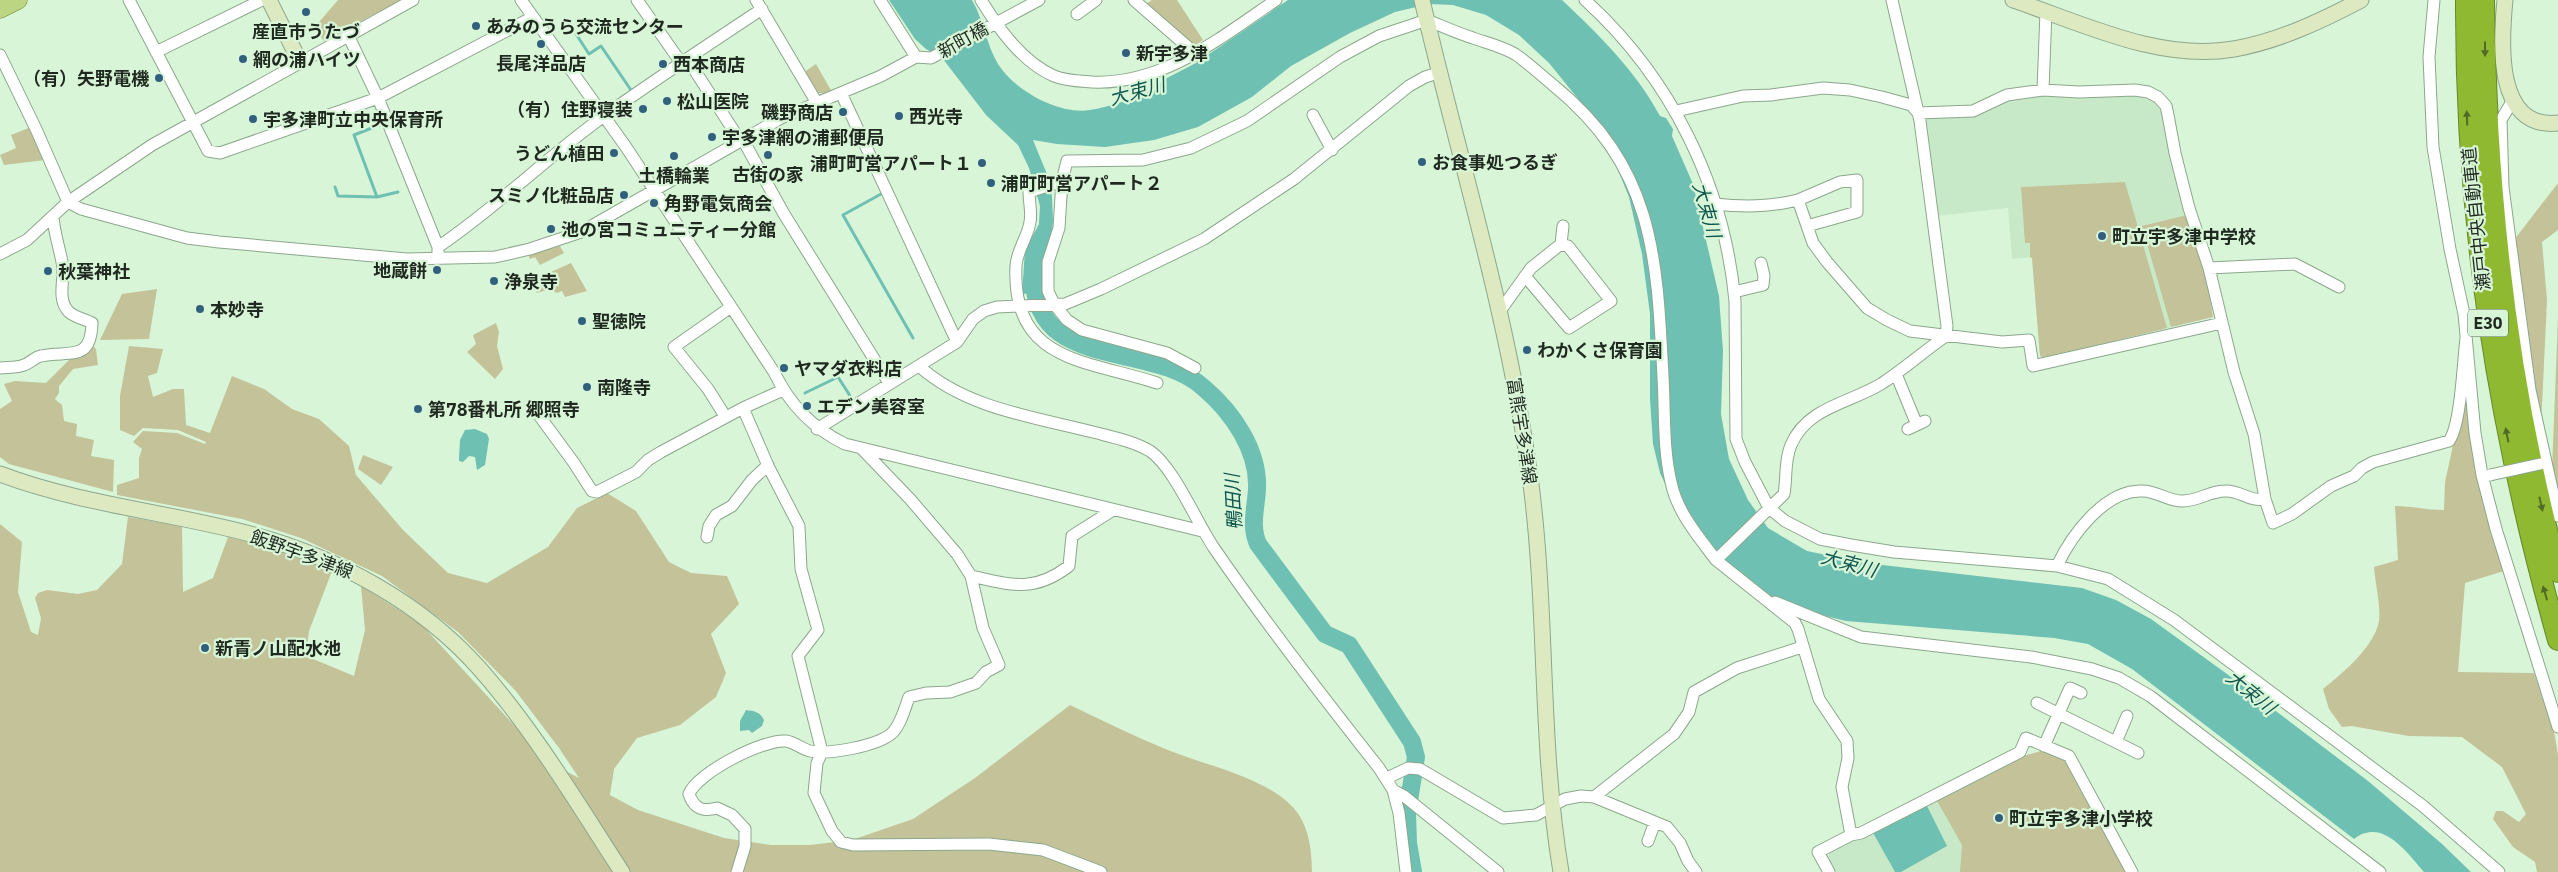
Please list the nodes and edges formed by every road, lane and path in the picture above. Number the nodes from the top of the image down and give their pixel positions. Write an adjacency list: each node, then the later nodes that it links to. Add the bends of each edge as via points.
1 (18, 0): 24 (main road)
2 (129, 0): 31 (street)
3 (262, 0): 31 (street)
4 (269, 0): 35 (main road)
5 (412, 0): 30 (street)
6 (521, 0): 27 (street)
7 (638, 0): 36 (street)
8 (880, 0): 34 (street)
9 (981, 0): 29 (street)
10 (1039, 0): 29 (street, 新町橋)
11 (1096, 0): 26 (street)
12 (1134, 0): 33 (street)
13 (1276, 0): 33 (street)
14 (1422, 0): 28 (main road, 富熊宇多津線)
15 (1585, 0): 43 (street, via 1640,57)
16 (1892, 0): 44 (street)
17 (2013, 0): 25 (main road)
18 (2361, 0): 25 (main road, via 2290,33 2232,49 2180,49 2143,43)
19 (2434, 0): 73 (street, via 2428,57 2433,147)
20 (2466, 0): 103 (highway, 瀬戸中央自動車道 / E30, one-way to 20, via 2512,460 2482,286 2468,136)
21 (2484, 0): 100 (highway, 瀬戸中央自動車道 / E30, one-way to 100, via 2488,135 2502,283 2529,456)
22 (2505, 0): 41 (main road, via 2502,57)
23 (759, 5): 36 (street); 42 (street)
24 (0, 9)
25 (2046, 11): 38 (street)
26 (1076, 14)
27 (533, 17): 40 (street); 46 (street)
28 (1427, 19): 37 (main road, 富熊宇多津線); 51 (street, via 1380,36 1340,57 1247,121 1191,148 1143,160 1068,161); 98 (street, via 1514,54 1602,131 1624,164 1636,190 1651,246 1660,313 1671,482 1688,523)
29 (995, 22): 33 (street, via 1023,55 1054,76 1072,81 1124,80 1171,67); 34 (street, 新町橋, via 931,58)
30 (348, 35): 35 (street); 40 (street)
31 (156, 52): 47 (street)
32 (0, 55): 54 (street)
33 (1197, 55)
34 (916, 57): 39 (street)
35 (300, 62): 47 (street)
36 (685, 62): 46 (street); 49 (street)
37 (1441, 72): 50 (street, via 1409,86); 70 (main road, 富熊宇多津線)
38 (2043, 90): 44 (street, via 2007,95 1973,111); 63 (street, via 2135,90 2158,97 2166,106 2187,198)
39 (841, 93): 42 (street); 74 (street)
40 (378, 98): 47 (street, via 220,153 208,151); 60 (street)
41 (2512, 100): 48 (main road, via 2522,112 2534,119); 88 (street, via 2501,120 2504,187 2522,341)
42 (817, 103): 49 (street, via 781,118)
43 (1676, 111): 44 (street, via 1743,96 1823,88 1882,97 1911,106); 55 (street, via 1694,144)
44 (1918, 113): 72 (street)
45 (1313, 115): 50 (street)
46 (604, 116): 52 (street); 60 (street, via 512,188)
47 (194, 121): 54 (street, via 152,145)
48 (2558, 123)
49 (742, 141): 52 (street); 79 (street)
50 (1332, 150): 67 (street, via 1204,239 1102,289 1065,304)
51 (1062, 182): 67 (street, via 1059,228 1048,262 1048,290); 68 (street, via 1029,192 1030,223 1016,266)
52 (654, 190): 60 (street, via 559,241 495,257 470,259); 69 (street)
53 (1798, 200): 55 (street, via 1747,208); 58 (street); 58 (street, via 1840,182 1857,180 1857,212)
54 (68, 202): 56 (street); 60 (street, via 80,209 187,238 354,256 407,259)
55 (1714, 204): 66 (street)
56 (53, 216): 61 (street, via 27,240); 76 (street, via 55,238 63,264 64,303 68,312 92,324 92,337 79,352 40,356 23,366)
57 (1563, 226): 59 (street)
58 (1807, 226): 72 (street, via 1817,249 1867,308 1910,331)
59 (1561, 244): 64 (street); 64 (street, via 1568,246 1611,301 1569,328)
60 (438, 253)
61 (0, 254)
62 (1761, 263): 66 (street, via 1763,284)
63 (2210, 268): 65 (street, via 2295,264); 71 (street)
64 (1525, 276): 70 (street)
65 (2339, 287)
66 (1734, 292): 94 (street, via 1736,439)
67 (1054, 304): 68 (street); 77 (street, via 1067,320 1082,330 1167,353)
68 (1018, 306): 74 (street, via 984,311 973,319); 80 (street, via 1034,333 1066,358)
69 (731, 307): 81 (street); 84 (street, via 674,347)
70 (1500, 311): 117 (main road, 富熊宇多津線, via 1530,480)
71 (2222, 323): 72 (street, via 2033,366 2029,340 2002,342); 92 (street, via 2254,434)
72 (1946, 336): 78 (street)
73 (2466, 338): 91 (street); 92 (street, via 2456,420 2449,441 2373,462 2273,523)
74 (957, 342): 75 (street)
75 (919, 366): 79 (street); 96 (street, via 933,379 992,406 1125,441 1150,452 1165,465)
76 (0, 368)
77 (1195, 368)
78 (1896, 374): 85 (street); 94 (street, via 1821,411 1804,426 1791,444 1785,466 1787,481 1784,494)
79 (890, 383): 86 (street)
80 (1157, 383)
81 (783, 390): 82 (street); 86 (street)
82 (743, 408): 84 (street); 89 (street)
83 (538, 414): 84 (street, via 592,491 597,492 636,472 654,456 710,427)
84 (724, 416)
85 (1917, 425)
86 (817, 429): 87 (street, via 844,444)
87 (861, 448): 93 (street); 101 (street, via 922,513)
88 (2543, 464): 91 (street, bridge); 95 (street)
89 (768, 466): 97 (street, via 752,480 732,506 716,515); 112 (street, via 799,526 801,570 818,630 798,656)
90 (0, 474): 121 (main road, 飯野宇多津線, via 106,504 214,525 288,545 359,575 384,590 440,632 478,667 547,757)
91 (2486, 475): 109 (street, via 2496,529)
92 (2265, 499): 99 (street, via 2256,501 2226,491 2181,502 2150,492 2130,491 2109,502 2088,520 2066,546)
93 (1112, 510): 96 (street); 101 (street, via 1072,536 1069,566 1038,584 1006,584)
94 (1766, 510): 98 (street); 99 (street, via 1820,538 1851,545 1894,552)
95 (2558, 516)
96 (1202, 531): 114 (street, via 1273,634)
97 (707, 537)
98 (1716, 559): 102 (street)
99 (2057, 566): 131 (street, via 2108,579 2174,620 2423,806)
100 (2558, 572)
101 (971, 576): 112 (street, via 983,628 999,664 976,683 950,692 909,697 892,734 878,742)
102 (1763, 597): 104 (street, via 1795,623); 130 (street, via 1861,637 2031,657 2119,678 2150,696)
103 (2558, 640)
104 (1802, 647): 116 (street, via 1737,668 1694,692 1689,712 1674,734); 119 (street, via 1819,699 1846,741 1848,758 1842,787)
105 (2081, 693): 107 (street, via 2070,688)
106 (2037, 703): 107 (street)
107 (2058, 714): 110 (street); 111 (street)
108 (2127, 716): 110 (street)
109 (2558, 727)
110 (2116, 742): 113 (street)
111 (2044, 746): 119 (street, via 2026,738 2020,752 1861,833); 129 (street, via 2069,756)
112 (822, 752): 122 (street, via 809,751 788,741 776,741 751,750 692,786 688,794 699,810 717,808 732,815 745,828); 123 (street, via 816,763 814,793 832,832 841,842 853,845 989,844 1043,850)
113 (2138, 753)
114 (1387, 778): 115 (street); 117 (street, via 1408,768 1420,769 1503,818 1536,815)
115 (1393, 790): 124 (street); 125 (street)
116 (1594, 797): 117 (street, via 1565,799); 118 (street)
117 (1551, 807): 126 (main road, 富熊宇多津線)
118 (1655, 822): 120 (street); 127 (street, via 1667,827 1680,843)
119 (1851, 835): 128 (street, via 1818,852)
120 (1648, 841)
121 (622, 872)
122 (737, 872)
123 (1101, 872)
124 (1406, 872)
125 (1498, 872)
126 (1561, 872)
127 (1694, 872)
128 (1829, 872)
129 (2132, 872)
130 (2380, 872)
131 (2499, 872)

